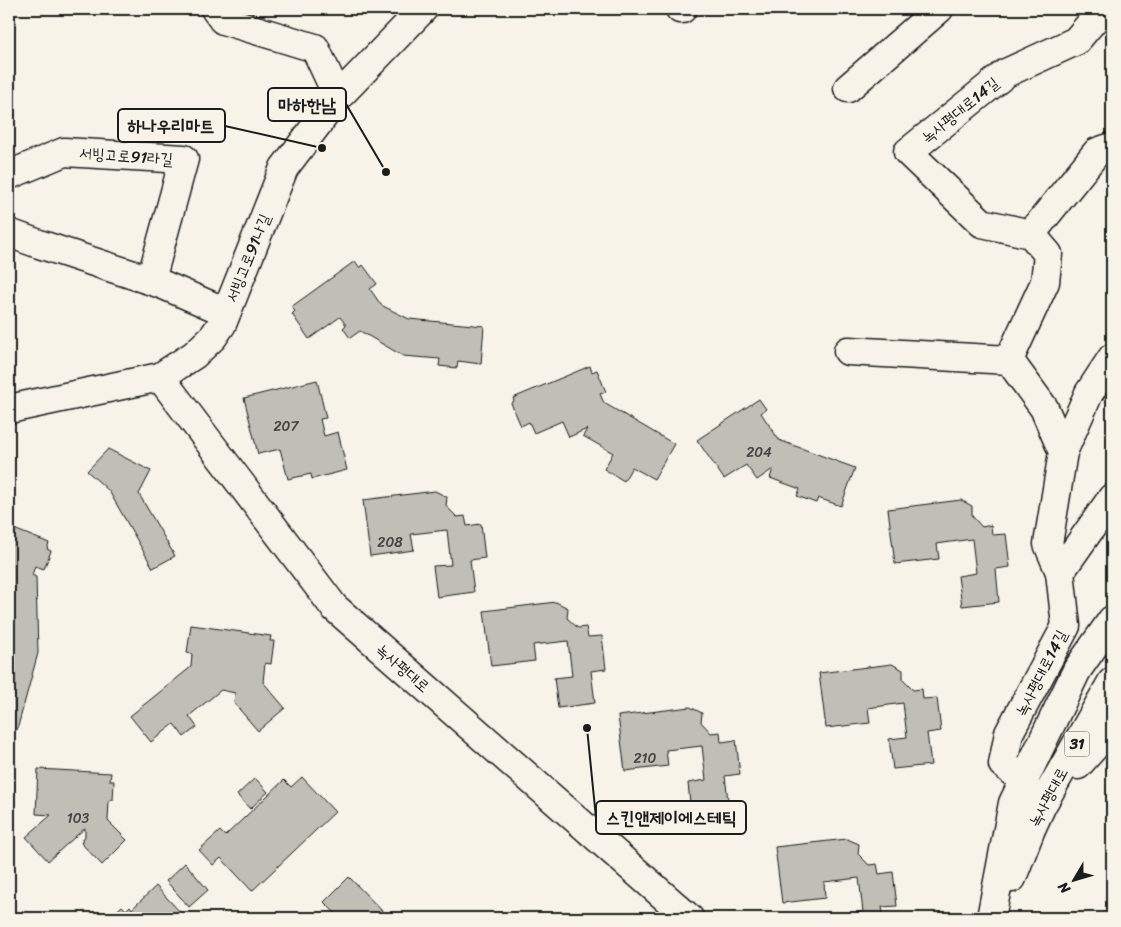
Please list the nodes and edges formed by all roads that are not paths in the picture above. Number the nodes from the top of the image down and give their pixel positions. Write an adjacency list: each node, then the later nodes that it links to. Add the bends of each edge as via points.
1 (215, 9): 6 (street, via 223,20 315,48)
2 (423, 9): 6 (street, 서빙고로91나길)
3 (939, 9): 5 (street)
4 (1103, 9): 10 (street, 녹사평대로14길, via 1076,40 1006,73 908,152 982,223)
5 (848, 88)
6 (338, 97): 12 (street, 서빙고로91나길, via 284,168)
7 (1112, 147): 10 (street, via 1096,152)
8 (9, 175): 11 (street, 서빙고로91라길, via 64,152 184,160)
9 (9, 233): 11 (street)
10 (1031, 234): 15 (street, via 1048,254 1045,282)
11 (151, 280): 12 (street)
12 (226, 312): 16 (street, 서빙고로91나길, via 213,337 194,355)
13 (848, 351): 15 (street)
14 (1112, 358): 18 (street, 녹사평대로14길, via 1089,393)
15 (1010, 360): 18 (street, via 1044,408)
16 (160, 377): 17 (street, 서빙고로91나길); 27 (street, 녹사평대로, via 334,607)
17 (9, 408)
18 (1063, 452): 21 (street, 녹사평대로14길, via 1048,544)
19 (1112, 498): 21 (street)
20 (1112, 527): 21 (street, via 1084,562)
21 (1063, 568): 25 (street, 녹사평대로14길, via 1066,626 1009,733 1003,764)
22 (1112, 620): 25 (street, via 1077,670)
23 (1112, 682): 26 (street, 녹사평대로 / 31)
24 (1112, 727): 26 (street)
25 (1025, 782): 28 (street, via 1014,803)
26 (1042, 805): 29 (street, 녹사평대로 / 31)
27 (690, 918)
28 (991, 918)
29 (997, 918)

